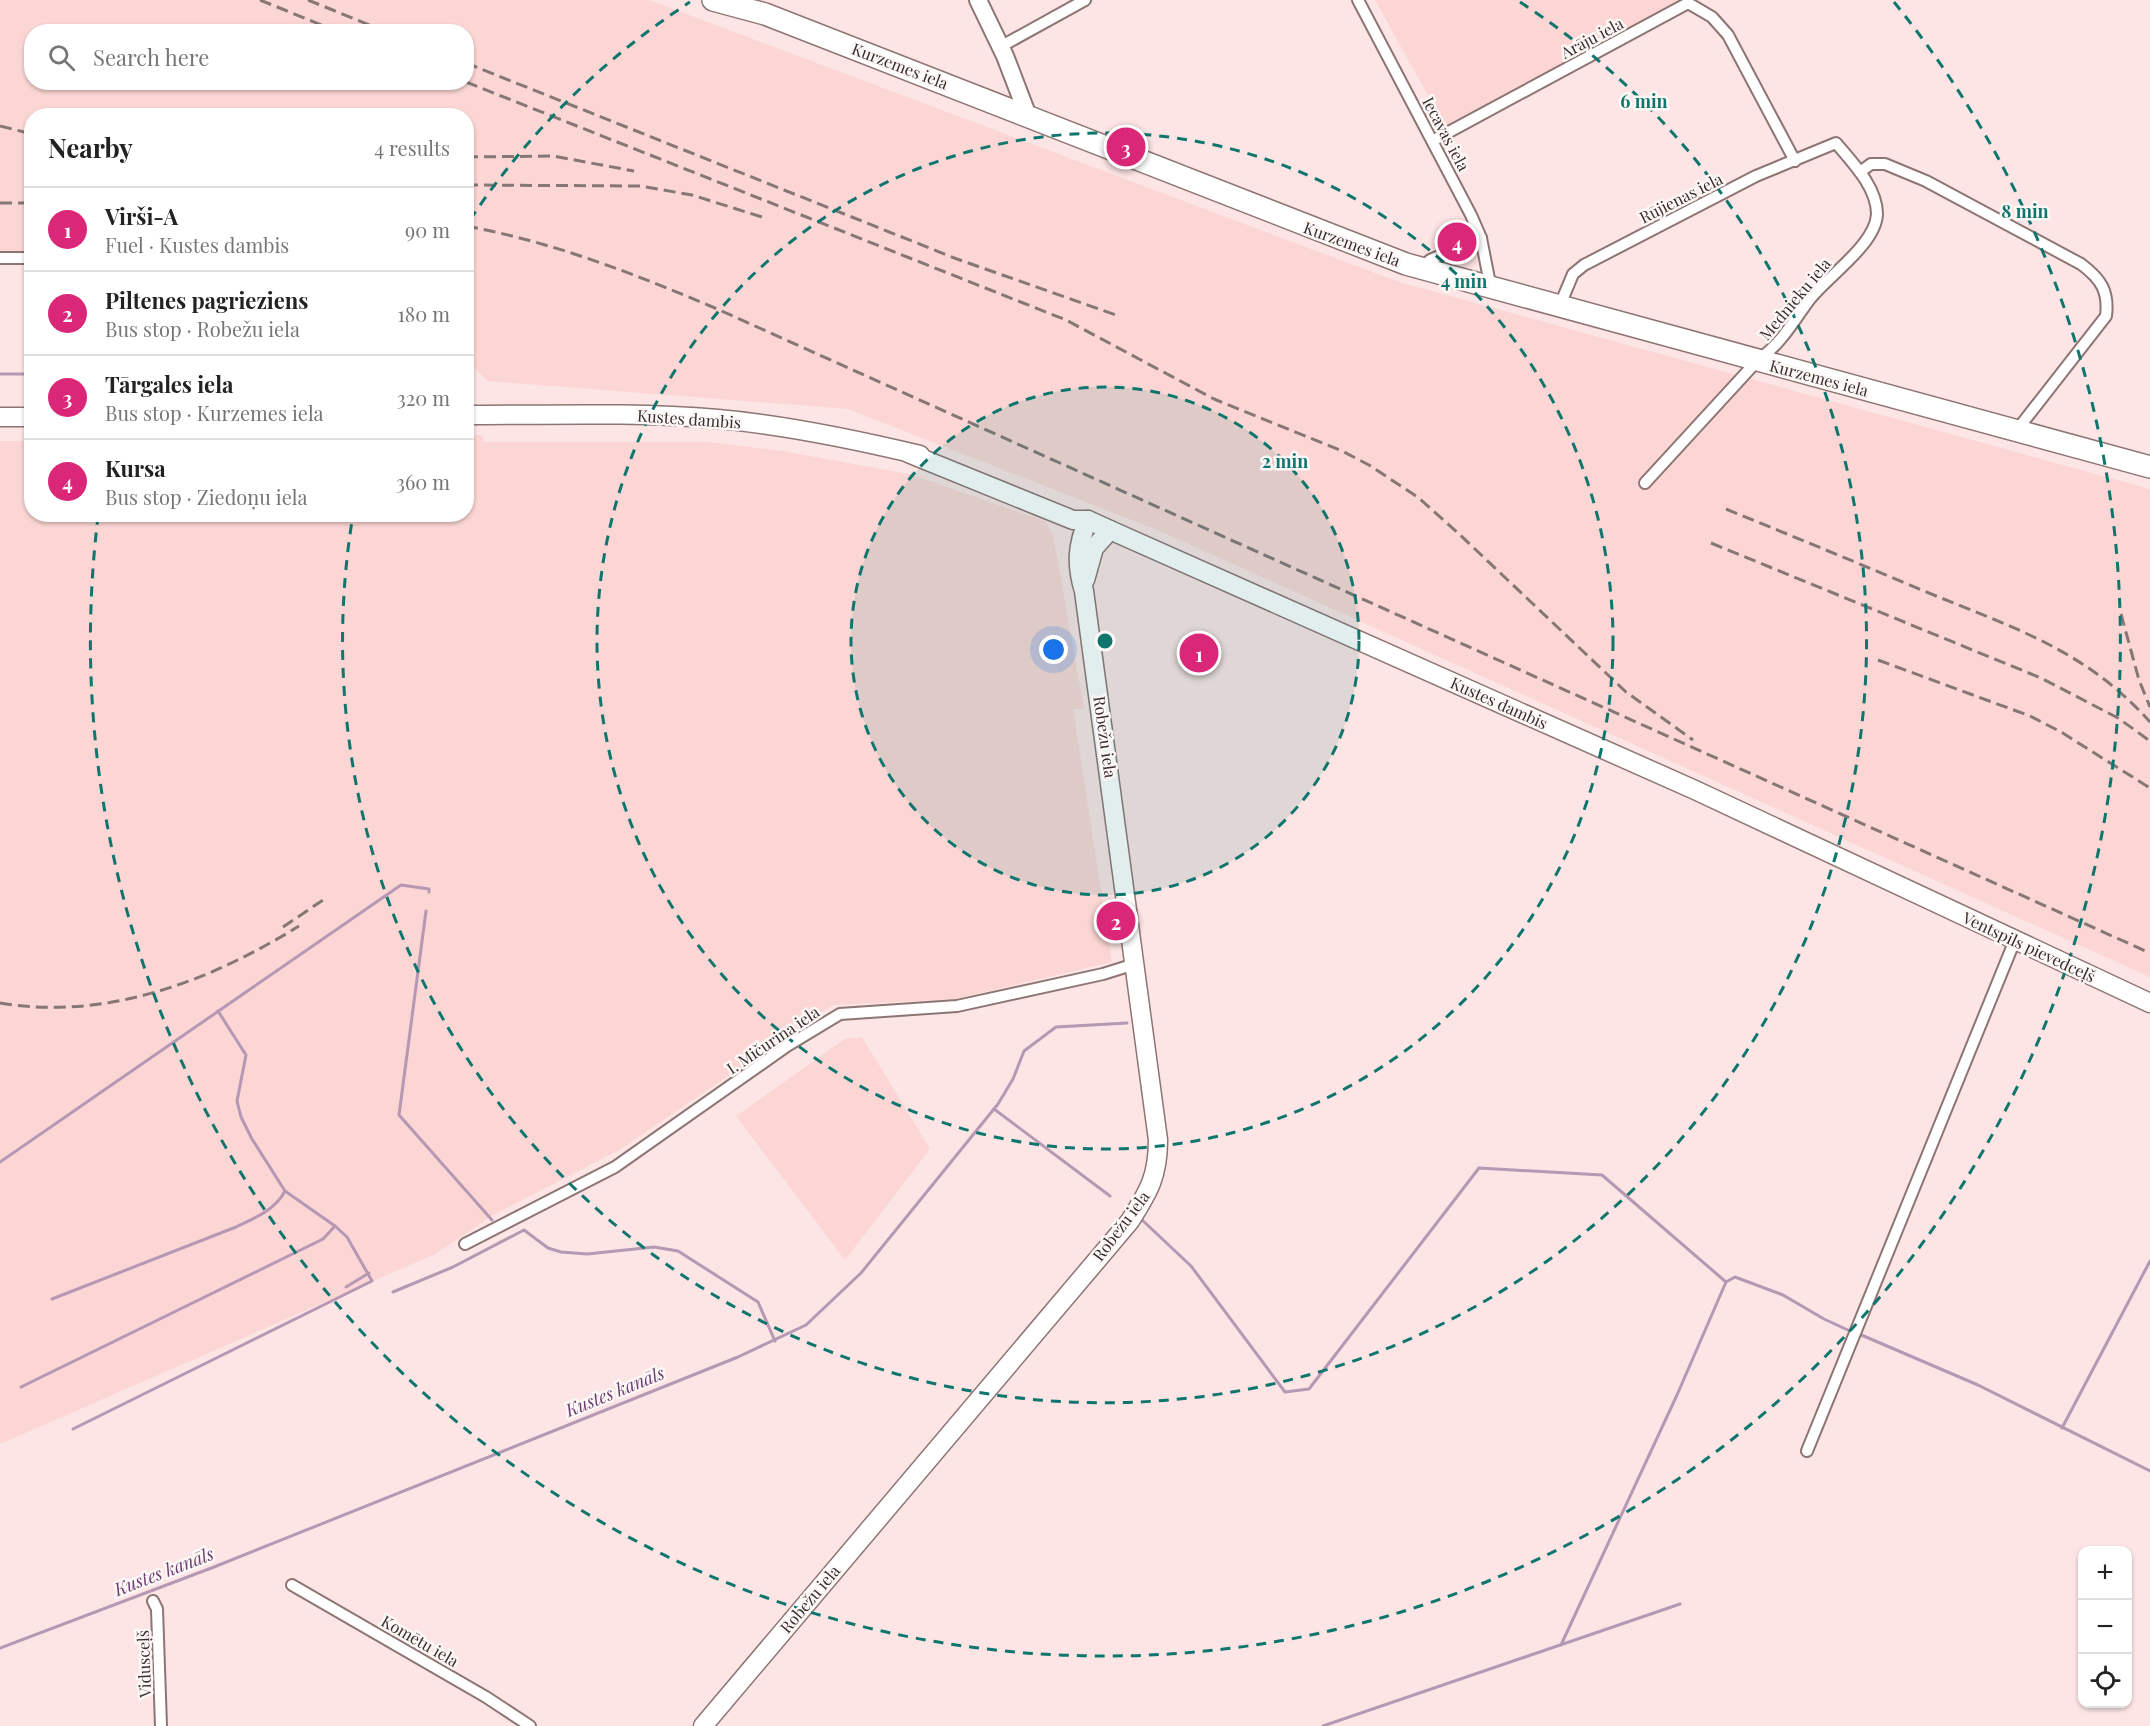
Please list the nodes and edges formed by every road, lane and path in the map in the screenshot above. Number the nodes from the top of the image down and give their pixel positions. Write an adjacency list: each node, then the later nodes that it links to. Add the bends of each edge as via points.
1 (713, 0): 6 (highway, Kurzemes iela, via 765,14)
2 (978, 0): 5 (street)
3 (1085, 0): 5 (street)
4 (1358, 0): 7 (street, Iecavas iela)
5 (1000, 46): 6 (street)
6 (1028, 116): 14 (highway, Kurzemes iela, via 1280,217)
7 (1434, 140): 9 (street, Arāju iela, via 1688,3 1712,16 1728,35); 11 (street, Iecavas iela)
8 (1836, 143): 9 (street, Rūjienas iela); 10 (street, Mednieku iela)
9 (1794, 161): 16 (street, Rūjienas iela, via 1756,176 1584,265 1573,274)
10 (1860, 172): 17 (street, Mednieku iela, via 1873,195 1875,224 1861,246 1811,298 1777,346); 21 (street, via 1871,164 1885,164 1926,182 2081,264 2104,286 2108,300 2106,316)
11 (1481, 238): 14 (street, via 1430,260); 15 (street, Iecavas iela)
12 (0, 258): 13 (street)
13 (24, 258)
14 (1423, 269): 15 (highway, Kurzemes iela)
15 (1491, 289): 16 (highway, Kurzemes iela)
16 (1560, 305): 17 (highway, Kurzemes iela)
17 (1757, 361): 21 (highway, Kurzemes iela); 23 (street, Mednieku iela)
18 (474, 415): 24 (main road, Kustes dambis, via 720,419 809,431 908,453 1073,520)
19 (0, 417): 20 (main road)
20 (24, 417)
21 (2017, 430): 22 (highway, Kurzemes iela)
22 (2150, 467)
23 (1645, 483)
24 (1088, 520): 25 (main road, Kustes dambis); 26 (main road, Robežu iela, via 1077,558)
25 (1110, 530): 26 (main road, Robežu iela, via 1090,558); 27 (main road, Kustes dambis, via 1695,790)
26 (1084, 591): 29 (main road, Robežu iela)
27 (1908, 890): 28 (main road, Ventspils pievedceļš)
28 (2015, 940): 30 (main road, Ventspils pievedceļš); 32 (street)
29 (1135, 964): 31 (street, I. Mičurina iela, via 957,1005 840,1014 787,1046 615,1167); 37 (main road, Robežu iela, via 1158,1140 1158,1165 1151,1189 1130,1221)
30 (2150, 1003)
31 (465, 1244)
32 (1807, 1451)
33 (292, 1585): 36 (street, Komētu iela)
34 (153, 1601): 35 (street, Vidusceļš, via 157,1609)
35 (161, 1726)
36 (530, 1726)
37 (703, 1726)

